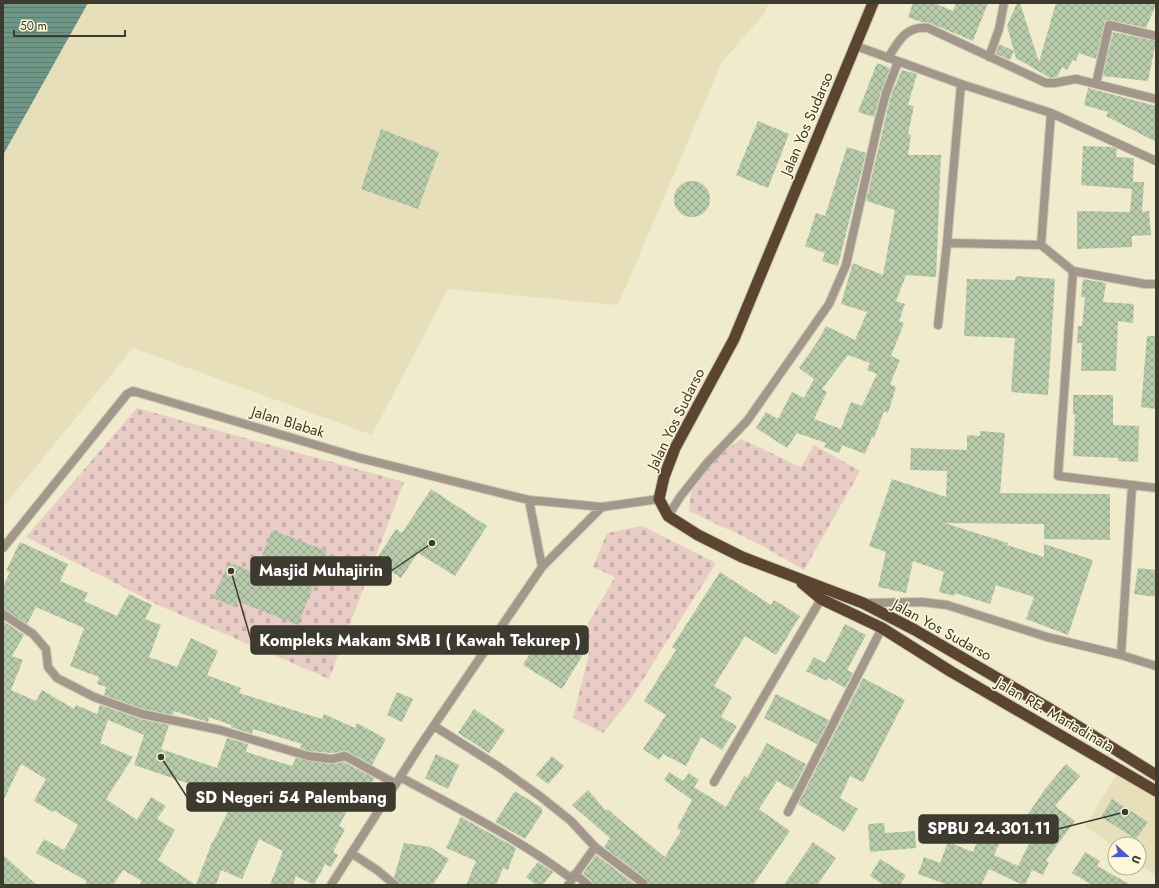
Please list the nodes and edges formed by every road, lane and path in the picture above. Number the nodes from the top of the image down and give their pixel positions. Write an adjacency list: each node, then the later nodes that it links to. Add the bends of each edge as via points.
1 (873, 3): 4 (highway, Jalan Yos Sudarso)
2 (1004, 3): 5 (street, via 999,29)
3 (1156, 36): 9 (street, via 1109,25)
4 (856, 46): 6 (street); 20 (highway, Jalan Yos Sudarso, via 734,339 676,448 661,485)
5 (989, 57): 6 (street, via 921,27 906,33); 9 (street, via 1046,83 1054,84 1071,78)
6 (888, 58): 7 (street)
7 (898, 62): 8 (street); 23 (street, via 878,124 846,265 829,304 747,421 707,463)
8 (961, 84): 11 (street); 13 (street)
9 (1096, 84): 10 (street)
10 (1156, 99)
11 (1051, 113): 12 (street); 14 (street)
12 (1156, 161)
13 (947, 243): 14 (street); 17 (street)
14 (1041, 245): 15 (street)
15 (1073, 271): 16 (street); 18 (street, via 1058,476)
16 (1156, 284)
17 (938, 325)
18 (1132, 486): 19 (street); 31 (street)
19 (1156, 488)
20 (659, 499): 22 (street, Jalan Blabak); 23 (highway, Jalan Yos Sudarso)
21 (529, 500): 22 (street, Jalan Blabak); 24 (street, Jalan Blabak, via 360,458 133,390 127,394); 25 (street)
22 (602, 507): 25 (street)
23 (668, 516): 26 (highway, Jalan Yos Sudarso, via 692,532 742,557)
24 (3, 548)
25 (542, 568): 33 (street)
26 (797, 578): 27 (highway, Jalan RE. Martadinata); 28 (highway, Jalan Yos Sudarso)
27 (821, 599): 30 (highway, Jalan RE. Martadinata); 36 (street)
28 (863, 603): 31 (street, via 922,602 947,605 1047,637); 34 (highway, Jalan Yos Sudarso, via 1048,707)
29 (3, 614): 35 (street, via 33,634 46,649 48,667 57,678 94,697 142,714 220,730 308,756 332,759 345,756)
30 (882, 628): 37 (highway, Jalan RE. Martadinata, via 950,671); 38 (street)
31 (1121, 655): 32 (street)
32 (1156, 666)
33 (434, 726): 35 (street); 39 (street, via 500,767 541,797 571,821)
34 (1156, 775)
35 (398, 781): 40 (street); 41 (street, via 495,828 547,860)
36 (714, 782)
37 (1156, 791)
38 (788, 812)
39 (595, 847): 41 (street); 42 (street)
40 (351, 853): 43 (street); 44 (street)
41 (571, 879): 45 (street)
42 (643, 883)
43 (331, 885)
44 (395, 885)
45 (588, 885)

